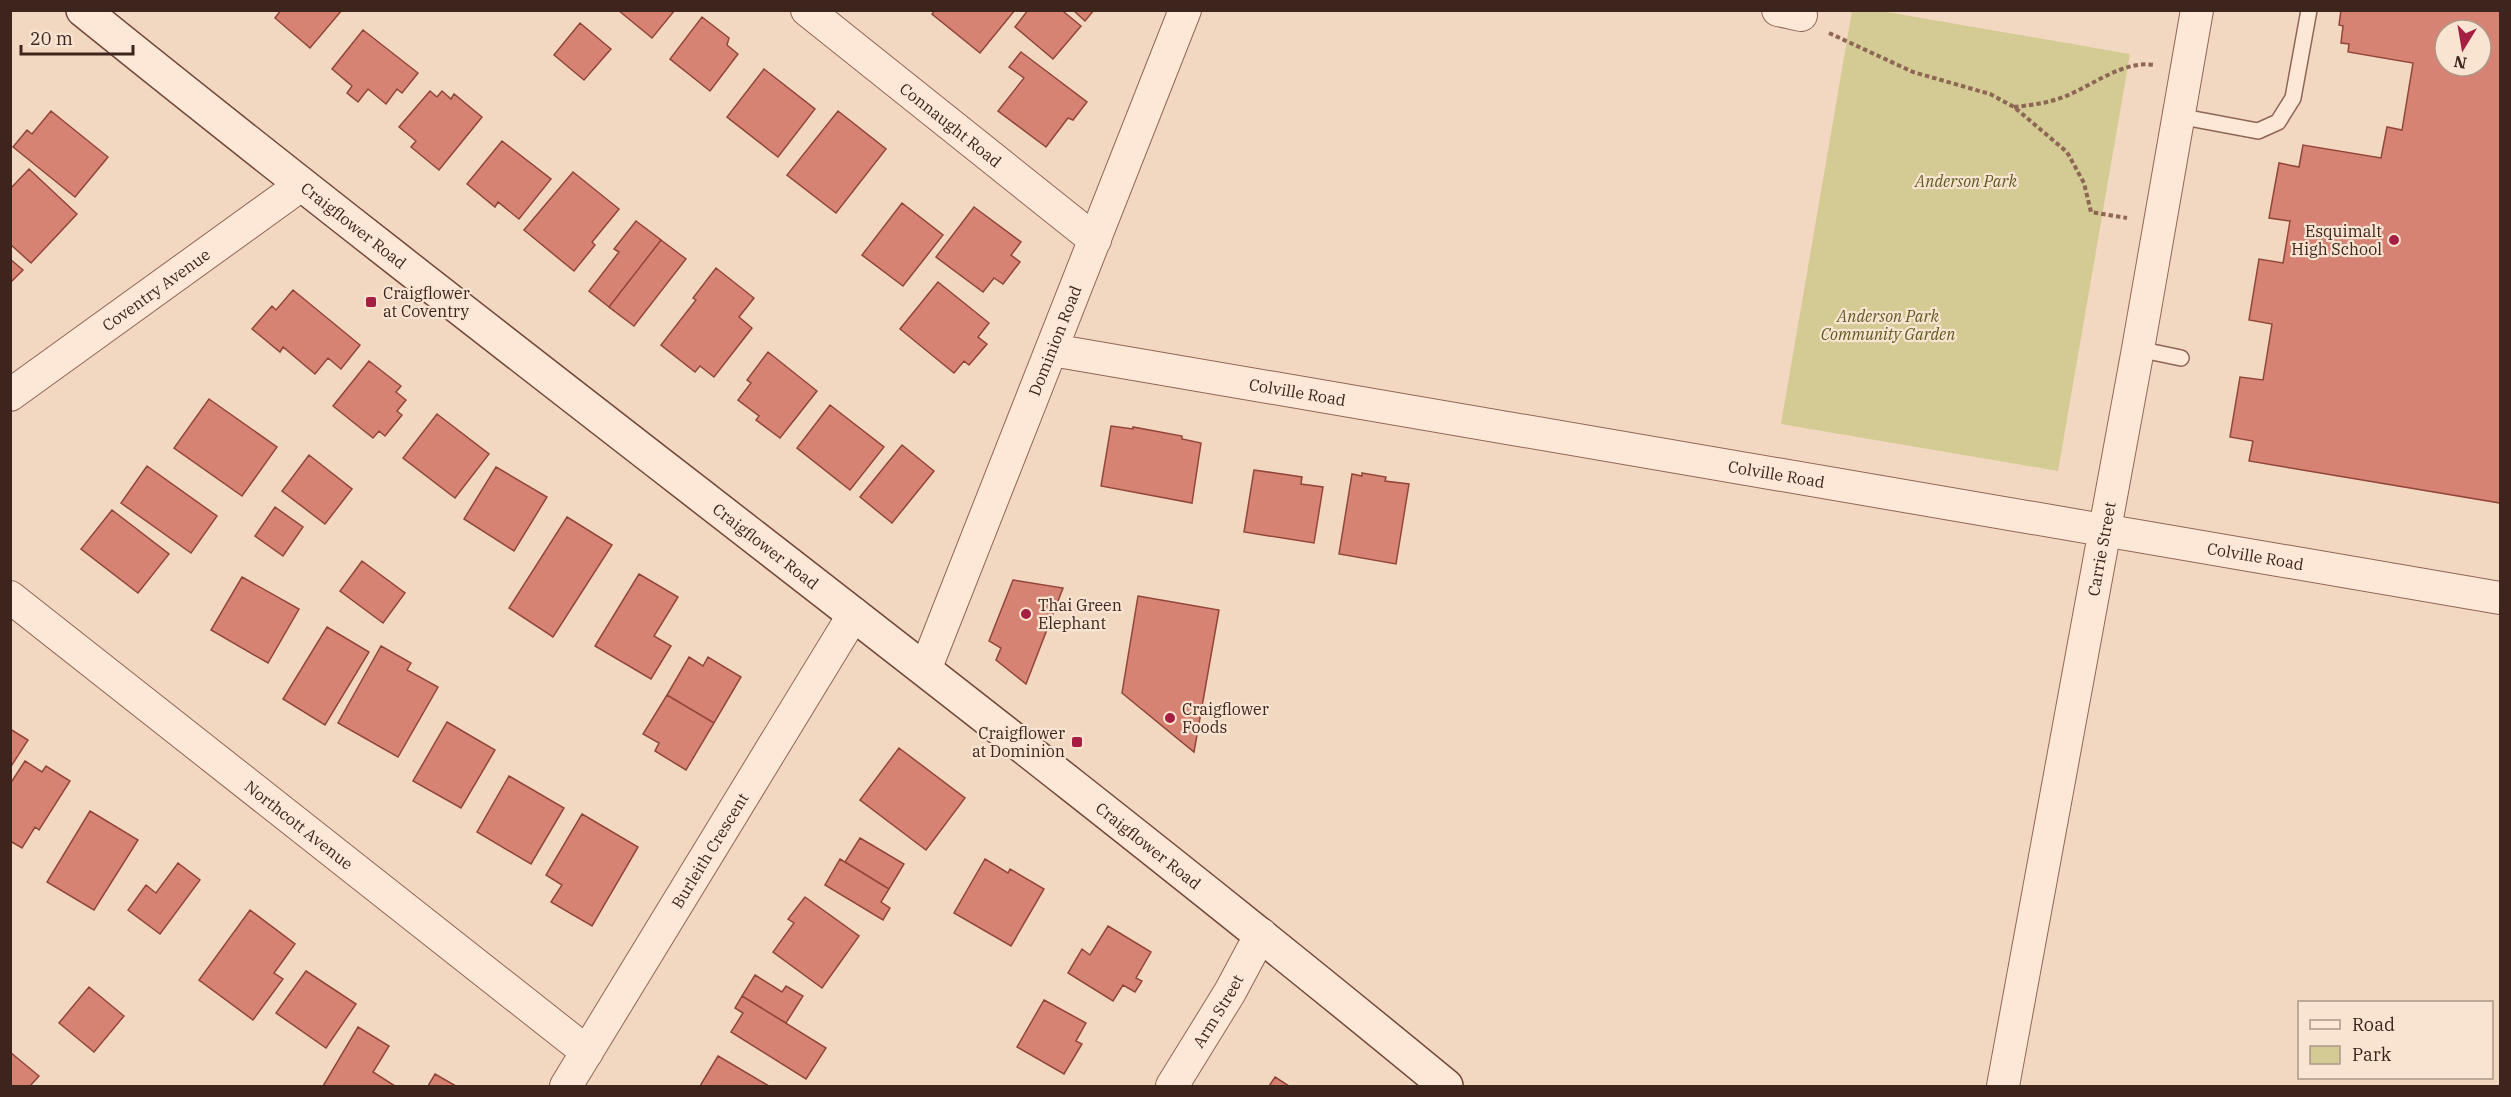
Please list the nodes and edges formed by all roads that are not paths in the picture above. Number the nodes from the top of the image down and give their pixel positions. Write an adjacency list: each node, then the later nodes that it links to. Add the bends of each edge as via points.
1 (807, 10): 8 (street, Connaught Road)
2 (1185, 10): 8 (street, Dominion Road)
3 (2197, 10): 6 (street, Carrie Street)
4 (2309, 10): 6 (lane, via 2293,98 2278,122 2258,130)
5 (84, 11): 7 (main road, Craigflower Road)
6 (2178, 116): 9 (street, Carrie Street)
7 (301, 185): 12 (street, Coventry Avenue); 16 (main road, Craigflower Road)
8 (1095, 240): 10 (street, Dominion Road)
9 (2138, 349): 11 (lane); 13 (street, Carrie Street)
10 (1052, 350): 13 (street, Colville Road); 17 (street, Dominion Road)
11 (2181, 358)
12 (10, 395)
13 (2103, 531): 15 (street, Colville Road); 23 (street, Carrie Street)
14 (10, 597): 19 (street, Northcott Avenue)
15 (2500, 598)
16 (854, 614): 17 (main road, Craigflower Road); 19 (street, Burleith Crescent)
17 (924, 670): 18 (main road, Craigflower Road)
18 (1262, 934): 21 (street, Arm Street); 22 (main road, Craigflower Road)
19 (587, 1052): 20 (street, Burleith Crescent)
20 (566, 1086)
21 (1172, 1086)
22 (1446, 1086)
23 (2002, 1086)

